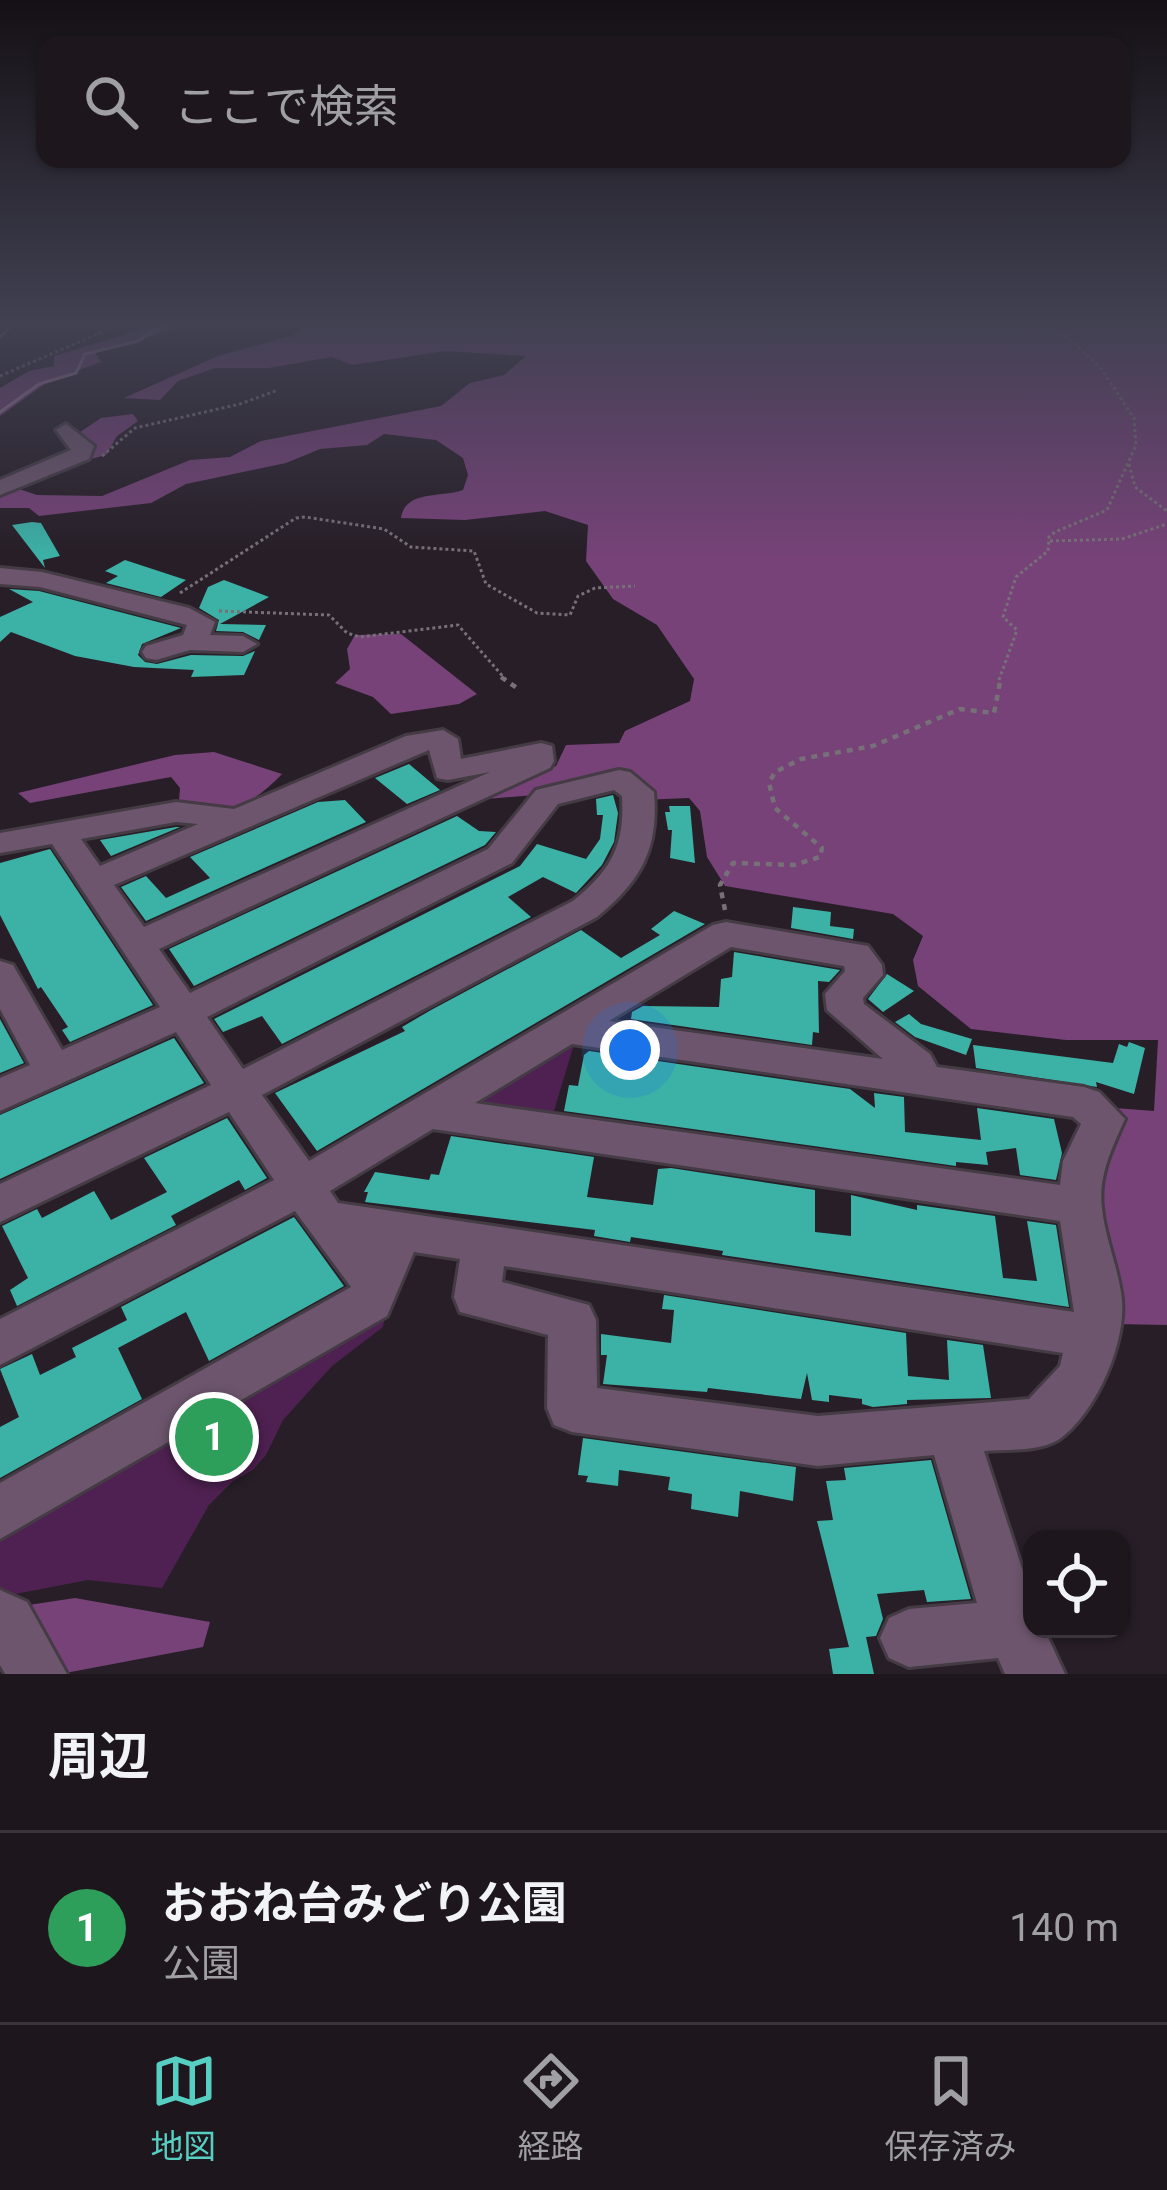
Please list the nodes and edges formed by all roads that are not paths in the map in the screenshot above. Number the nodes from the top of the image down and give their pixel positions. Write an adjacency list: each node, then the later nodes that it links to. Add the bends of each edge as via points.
1 (66, 430): 2 (street, via 81,454)
2 (0, 488)
3 (0, 576): 4 (street, via 51,581 202,622)
4 (193, 642): 5 (street); 6 (street)
5 (243, 644)
6 (157, 652)
7 (238, 819): 8 (street, via 176,812); 10 (street); 11 (street, via 417,742 443,740 448,771 541,752 539,760)
8 (59, 832): 9 (street); 10 (street)
9 (0, 843)
10 (92, 881): 11 (street)
11 (139, 944): 13 (street)
12 (0, 974): 15 (street)
13 (184, 1012): 15 (street); 17 (street); 17 (street, via 500,856 547,796 619,779 638,792 642,832 634,860 585,909)
14 (571, 1030): 16 (street); 16 (street, via 726,922 855,956 864,975 844,994 846,1010 916,1064); 19 (street)
15 (53, 1071): 18 (street)
16 (922, 1080): 22 (street, via 1084,1103 1104,1120 1084,1161)
17 (235, 1091): 20 (street); 21 (street)
18 (0, 1095)
19 (428, 1112): 20 (street); 22 (street)
20 (313, 1203): 23 (street); 25 (street); 27 (street)
21 (0, 1204)
22 (1079, 1206): 26 (street, via 1099,1304)
23 (401, 1230): 24 (street); 25 (street)
24 (485, 1242): 26 (street); 28 (street, via 478,1297 572,1320 572,1408 818,1441)
25 (378, 1286): 29 (street, via 370,1301)
26 (1092, 1336): 28 (street, via 1082,1378 1041,1422)
27 (0, 1343)
28 (952, 1431): 32 (street)
29 (0, 1511)
30 (0, 1618): 33 (street)
31 (909, 1638): 32 (street)
32 (1025, 1651)
33 (38, 1674)

